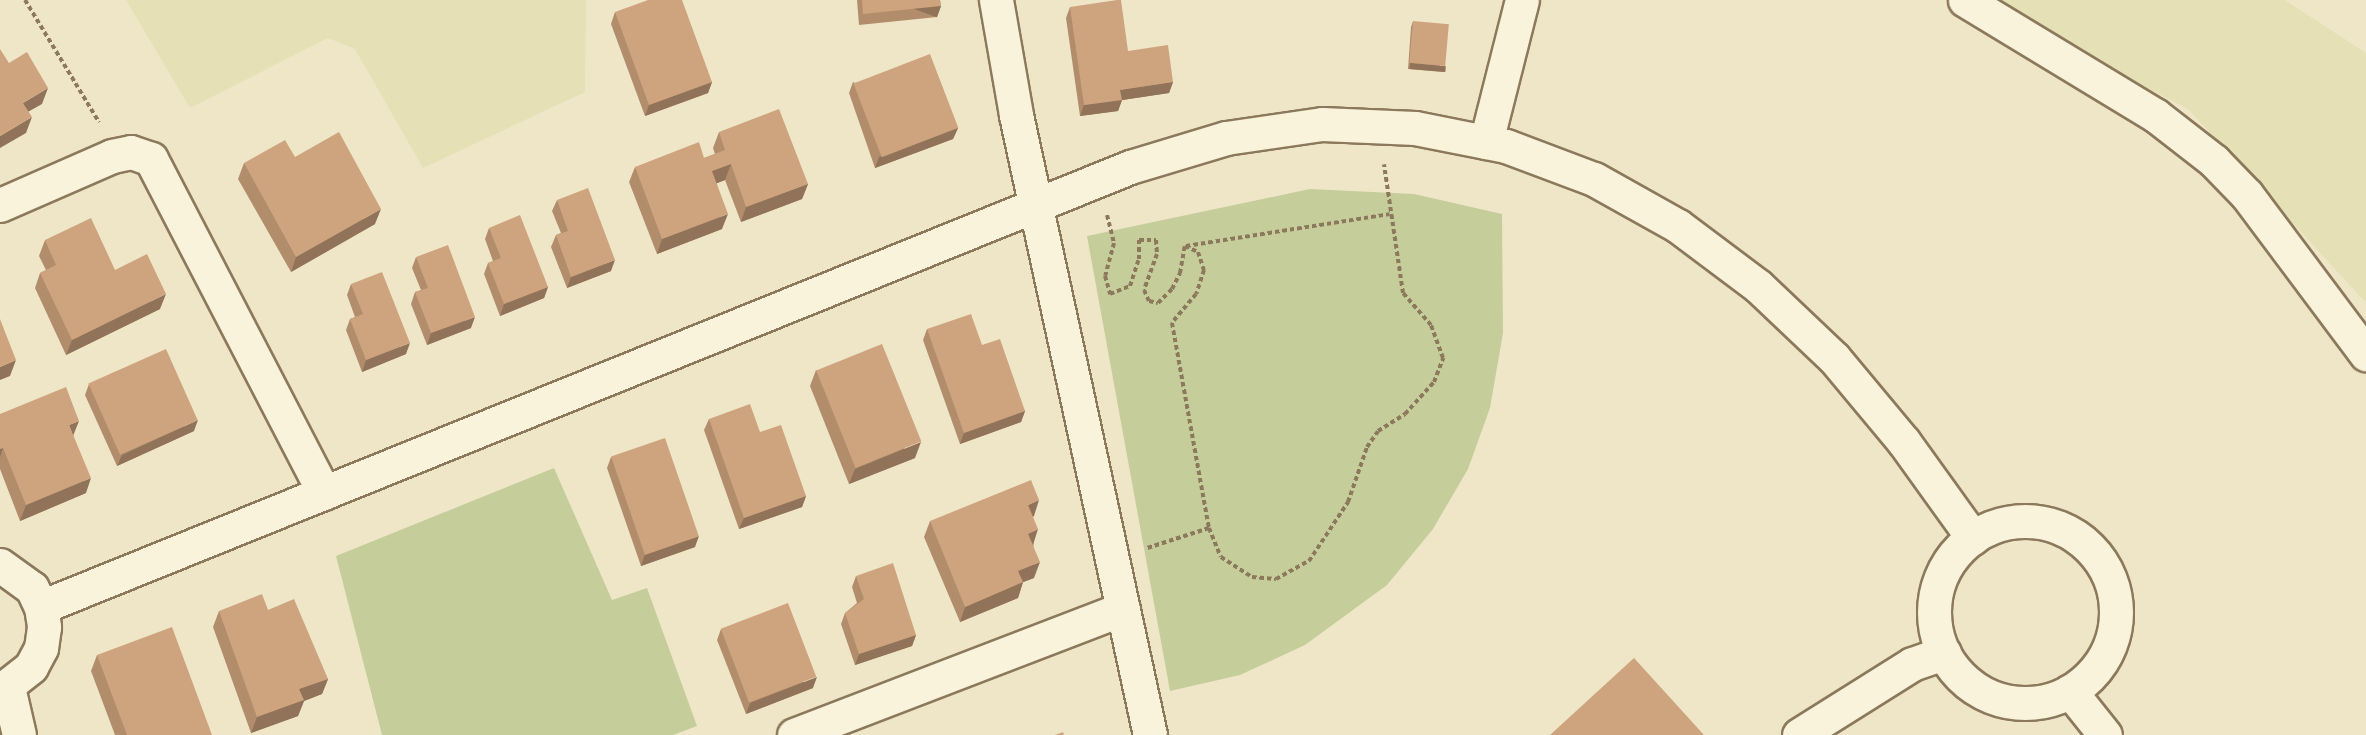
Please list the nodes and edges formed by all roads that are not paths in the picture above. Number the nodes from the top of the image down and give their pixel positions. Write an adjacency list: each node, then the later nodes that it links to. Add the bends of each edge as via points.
1 (996, 0): 5 (street)
2 (1522, 0): 4 (street)
3 (1965, 0): 7 (street, via 2155,114 2204,152 2240,186)
4 (1486, 142): 5 (street, via 1415,128 1322,124 1226,138); 9 (street, via 1594,179 1678,226 1758,286 1834,358 1904,442)
5 (1035, 204): 8 (street); 12 (street)
6 (0, 205): 8 (street, via 119,154 142,154 158,167)
7 (2366, 354)
8 (324, 493): 11 (street)
9 (1973, 538): 13 (street, via 1952,558 1939,584 1935,620); 15 (street, via 2011,522 2039,522 2073,535 2099,559 2112,584 2115,626 2098,665)
10 (0, 565): 11 (street, via 25,580)
11 (41, 607): 14 (street, via 41,648 31,667)
12 (1123, 609): 17 (street); 18 (street)
13 (1944, 653): 15 (street, via 1972,685 1998,699 2040,702); 19 (street, via 1912,664)
14 (4, 689): 16 (street)
15 (2070, 691): 20 (street)
16 (19, 735)
17 (794, 735)
18 (1150, 735)
19 (1799, 735)
20 (2104, 735)

